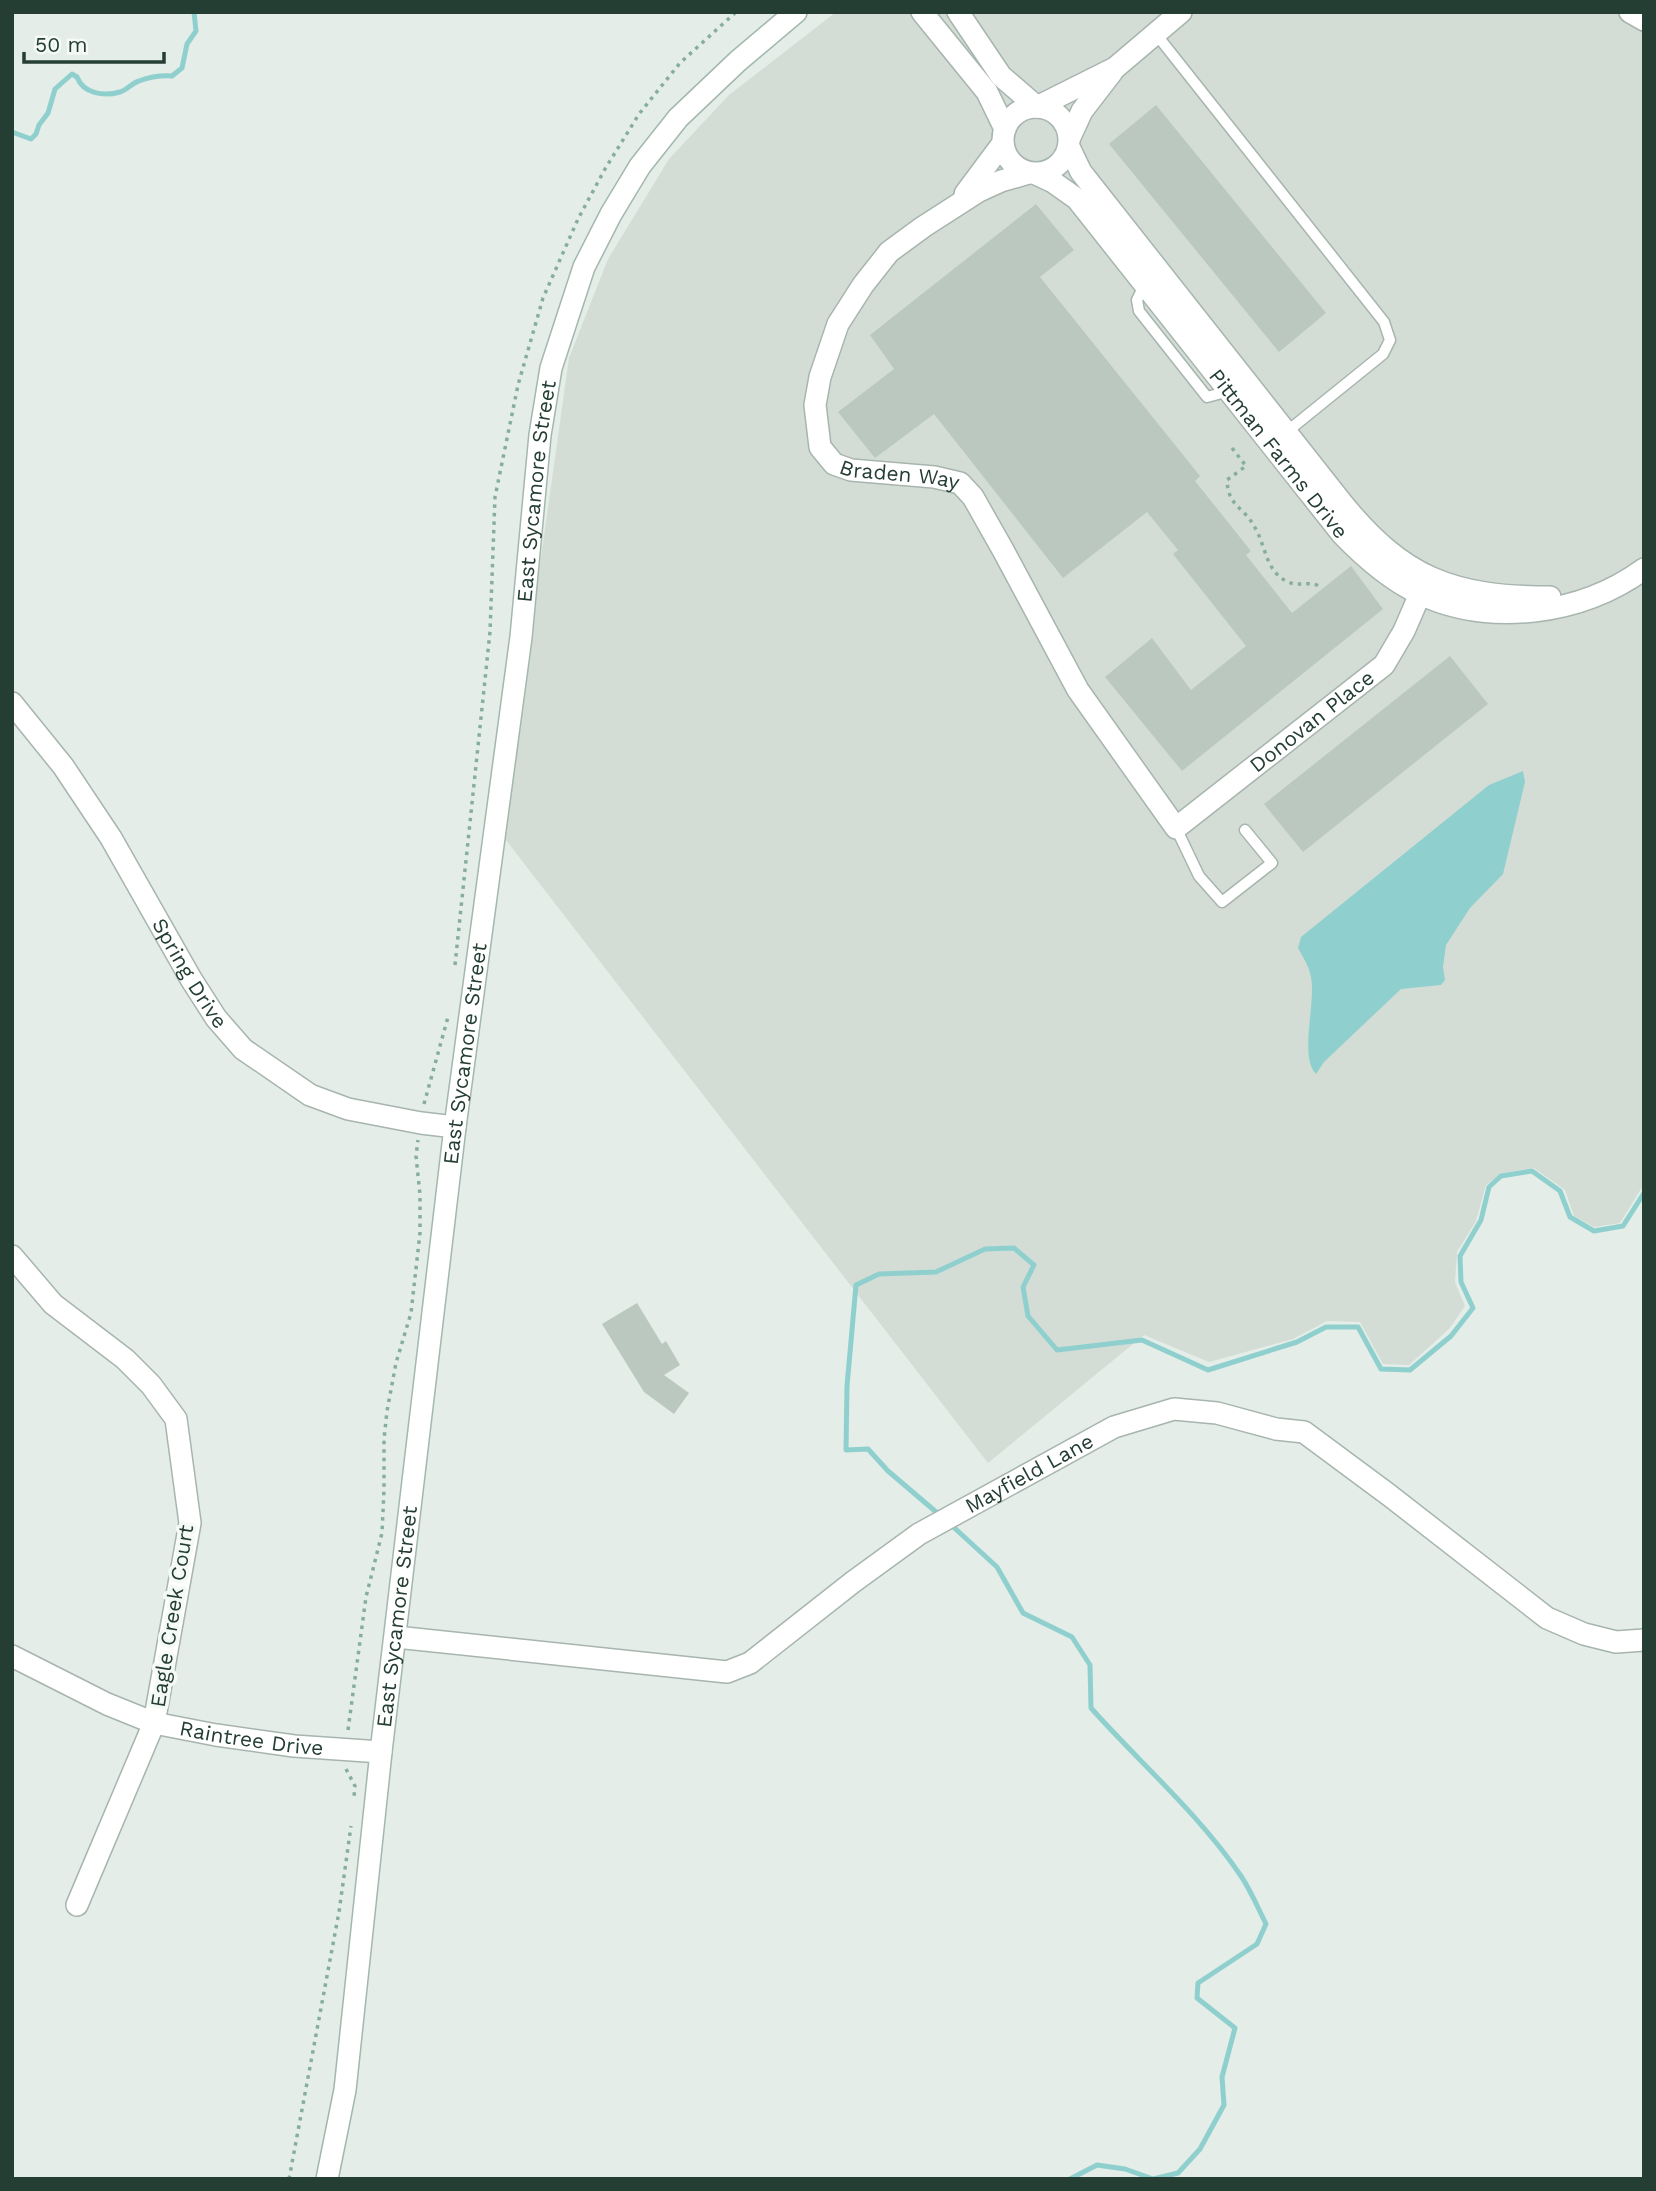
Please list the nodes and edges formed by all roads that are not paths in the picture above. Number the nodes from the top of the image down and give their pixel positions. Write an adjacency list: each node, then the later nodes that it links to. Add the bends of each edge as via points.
1 (796, 12): 21 (street, East Sycamore Street, via 678,118 640,166 584,267 565,320 540,435 521,637)
2 (922, 12): 10 (street, via 987,92)
3 (958, 12): 9 (street, via 1001,76)
4 (1181, 12): 7 (street)
5 (1630, 12): 6 (street)
6 (1644, 20)
7 (1156, 34): 8 (street); 15 (lane, via 1385,326 1390,341 1384,354)
8 (1115, 68): 9 (street); 11 (street, via 1083,111)
9 (1037, 107): 10 (street, via 1017,113); 11 (street, via 1062,119)
10 (1004, 136): 12 (street, via 1014,166); 13 (street, Braden Way)
11 (1070, 142): 12 (street, via 1058,166); 14 (street, Pittman Farms Drive, via 1081,172)
12 (1033, 174): 13 (street, Braden Way, via 993,184); 14 (street, Pittman Farms Drive, via 1077,199)
13 (957, 204): 19 (street, Braden Way, via 889,252 838,324 815,405 820,447 834,464 850,470 960,483 973,497 1077,690)
14 (1143, 271): 15 (street, Pittman Farms Drive); 15 (street, Pittman Farms Drive, via 1230,391)
15 (1278, 438): 17 (street, Pittman Farms Drive)
16 (1644, 569): 17 (street, Pittman Farms Drive, via 1587,598 1504,596)
17 (1422, 585): 19 (street, Donovan Place, via 1384,665)
18 (12, 703): 21 (street, Spring Drive, via 63,766 111,838 191,979 243,1049 310,1096 348,1109)
19 (1176, 828): 20 (lane, via 1199,876 1222,902 1272,863)
20 (1245, 830)
21 (455, 1127): 23 (street, East Sycamore Street)
22 (12, 1256): 26 (street, Eagle Creek Court, via 53,1304 125,1359 176,1419 190,1523)
23 (396, 1637): 24 (street, Mayfield Lane, via 727,1672 750,1663 919,1534 1114,1427 1174,1409 1217,1412 1304,1432 1547,1618 1616,1642); 27 (street, East Sycamore Street)
24 (1644, 1640)
25 (12, 1656): 26 (street, Raintree Drive)
26 (154, 1723): 27 (street, Raintree Drive, via 294,1746); 28 (street, Eagle Creek Court)
27 (381, 1752): 29 (street, East Sycamore Street, via 345,2090)
28 (77, 1905)
29 (327, 2179)

